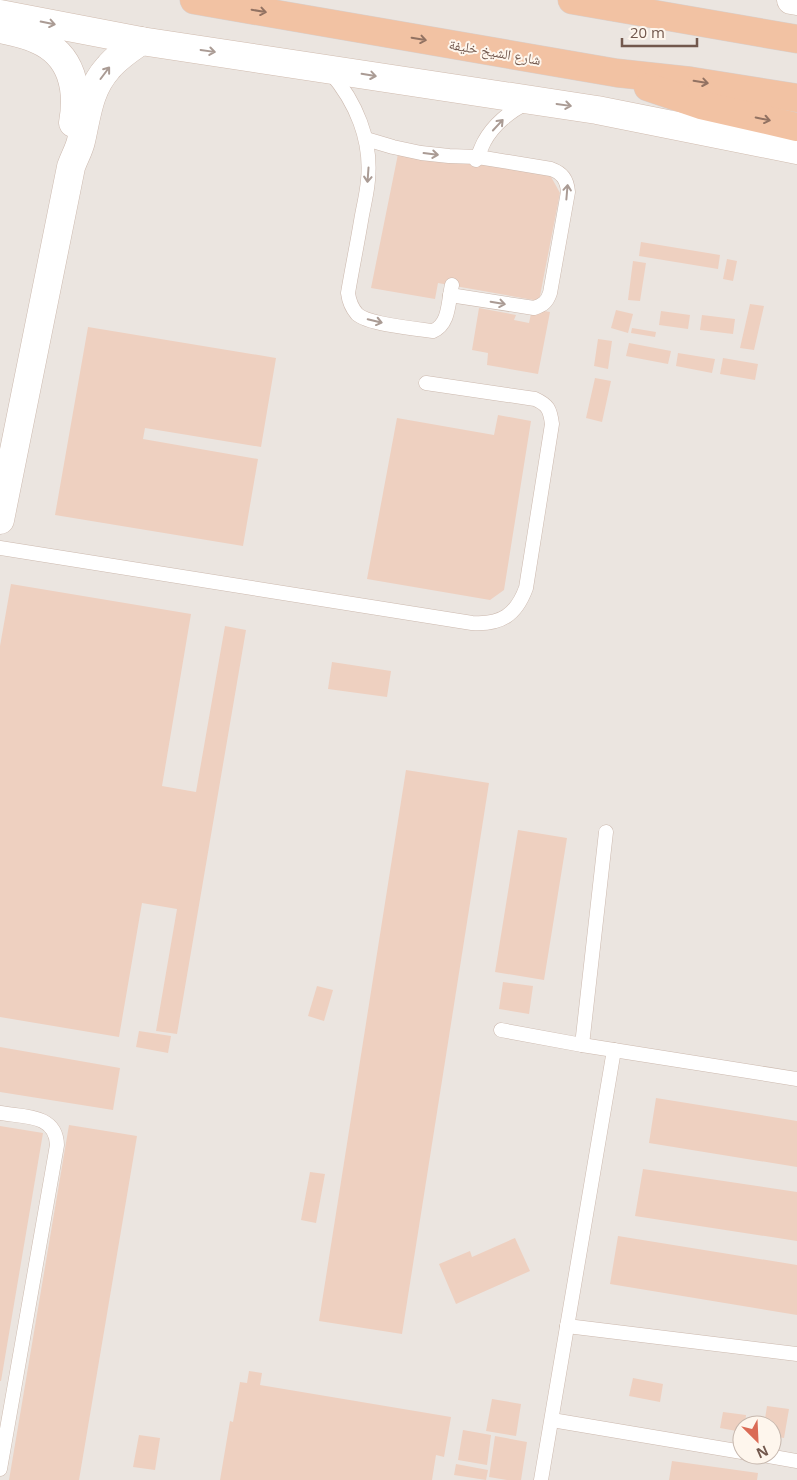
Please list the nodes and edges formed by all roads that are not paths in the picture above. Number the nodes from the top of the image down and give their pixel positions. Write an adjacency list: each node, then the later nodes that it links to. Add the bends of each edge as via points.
1 (194, 0): 10 (highway, شارع الشيخ خليفة, one-way to 10)
2 (572, 0): 7 (highway)
3 (791, 0): 4 (main road)
4 (797, 1)
5 (0, 14): 8 (main road, one-way to 8)
6 (0, 29): 17 (main road, via 40,40 57,53 69,71 76,103 70,145)
7 (797, 38)
8 (141, 41): 9 (main road, one-way to 9); 17 (main road, one-way to 8, via 81,143 95,86 108,68)
9 (326, 68): 12 (main road, one-way to 12); 14 (lane, via 351,101)
10 (617, 73): 11 (highway, شارع الشيخ خليفة, one-way to 11); 13 (highway, one-way to 13, via 700,105)
11 (797, 98)
12 (532, 100): 15 (main road, one-way to 15); 16 (lane, one-way to 12, via 494,128 511,112)
13 (797, 127)
14 (366, 139): 16 (lane, one-way to 16, via 421,153); 16 (lane, one-way to 16, via 368,181 348,293 350,305 369,321 432,330 439,328 444,323 451,290 534,308 547,300 568,184 564,177 551,169)
15 (797, 150)
16 (477, 159)
17 (71, 167): 19 (main road)
18 (426, 384): 20 (lane, via 534,399 545,404 551,413 552,424 526,588 521,601 500,620 472,623)
19 (0, 520)
20 (0, 548)
21 (606, 832): 23 (lane)
22 (502, 1030): 23 (lane)
23 (582, 1045): 24 (lane)
24 (614, 1050): 25 (lane); 27 (lane)
25 (797, 1079)
26 (0, 1113): 33 (lane, via 46,1122 53,1128 57,1145)
27 (567, 1326): 28 (lane); 29 (lane)
28 (797, 1354)
29 (552, 1420): 30 (lane); 34 (lane)
30 (732, 1450)
31 (782, 1458): 32 (lane)
32 (797, 1461)
33 (0, 1469)
34 (541, 1480)

